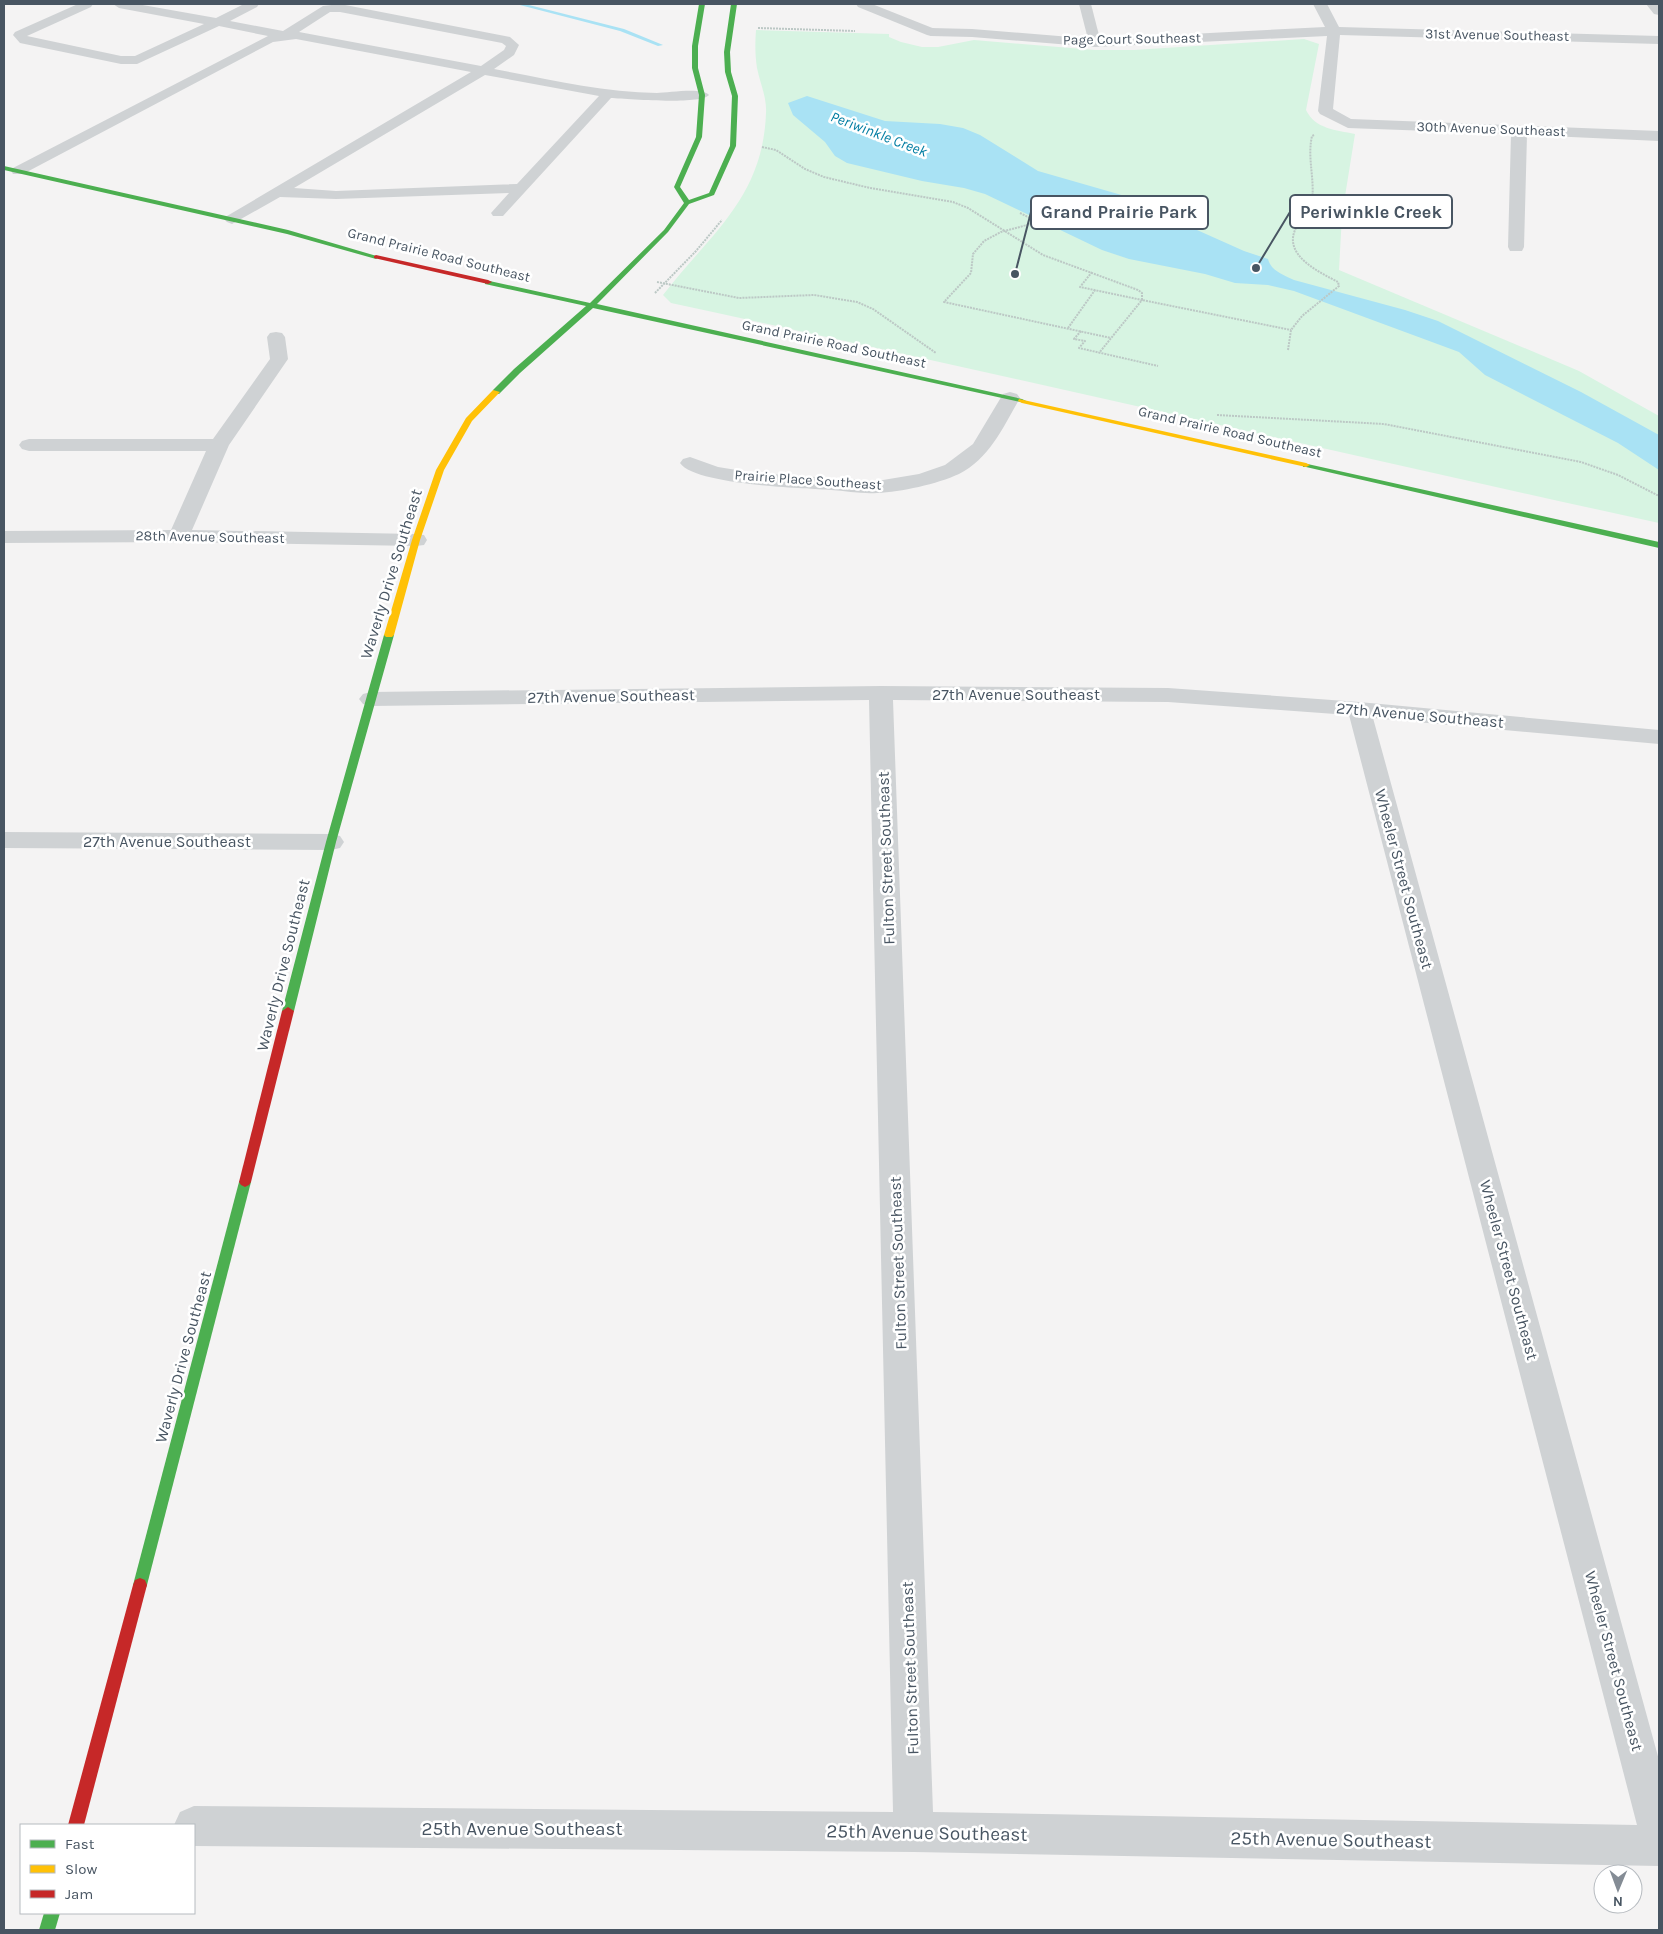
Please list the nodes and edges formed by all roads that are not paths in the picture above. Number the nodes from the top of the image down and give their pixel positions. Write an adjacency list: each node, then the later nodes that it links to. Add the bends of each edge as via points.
1 (87, 4): 11 (lane, via 19,35 33,42 121,60 137,60)
2 (119, 4): 11 (lane)
3 (253, 4): 11 (lane)
4 (702, 4): 19 (main road, via 695,46 695,68)
5 (734, 4): 26 (main road, via 727,52 728,72 735,96 733,146 712,194)
6 (862, 4): 12 (lane)
7 (1085, 4): 16 (lane)
8 (1320, 4): 13 (street)
9 (1653, 4): 10 (street)
10 (1659, 11)
11 (218, 22): 14 (lane)
12 (931, 32): 16 (street, Page Court Southeast)
13 (1334, 32): 15 (street, 31st Avenue Southeast); 16 (street, Page Court Southeast); 20 (street, 30th Avenue Southeast, via 1325,111 1348,123)
14 (285, 35): 17 (lane); 17 (lane, via 327,9 340,8 506,40 513,45 509,52); 23 (lane, via 269,39)
15 (1659, 40)
16 (1095, 43)
17 (484, 70): 18 (lane); 25 (lane)
18 (608, 94): 19 (lane, via 657,97); 24 (lane)
19 (702, 94): 26 (main road, via 699,137 677,187)
20 (1519, 130): 21 (street, 30th Avenue Southeast); 29 (street)
21 (1659, 136)
22 (4, 168): 23 (main road, Grand Prairie Road Southeast)
23 (18, 171): 28 (main road, Grand Prairie Road Southeast)
24 (521, 188): 25 (lane, via 336,195); 27 (lane)
25 (278, 192): 28 (lane)
26 (687, 203): 30 (main road, Waverly Drive Southeast, via 666,231)
27 (498, 213)
28 (232, 219): 30 (main road, Grand Prairie Road Southeast, via 391,261)
29 (1516, 247)
30 (591, 306): 32 (main road, Grand Prairie Road Southeast); 38 (main road, Waverly Drive Southeast, via 517,371 469,420 440,470)
31 (276, 337): 34 (street, via 278,359)
32 (1010, 398): 35 (street, Prairie Place Southeast, via 981,448 952,469 923,479 877,487 754,479 714,472); 39 (main road, Grand Prairie Road Southeast)
33 (29, 445): 34 (street)
34 (220, 445): 36 (street)
35 (690, 463)
36 (178, 536): 37 (street, 28th Avenue Southeast); 38 (street, 28th Avenue Southeast)
37 (4, 537)
38 (416, 540): 41 (main road, Waverly Drive Southeast)
39 (1659, 545)
40 (881, 693): 41 (street, 27th Avenue Southeast); 42 (street, 27th Avenue Southeast, via 1168,696); 48 (street, Fulton Street Southeast)
41 (371, 699): 45 (main road, Waverly Drive Southeast)
42 (1359, 709): 43 (street, 27th Avenue Southeast); 49 (street, Wheeler Street Southeast)
43 (1659, 737)
44 (4, 840): 45 (street, 27th Avenue Southeast)
45 (331, 842): 46 (main road, Waverly Drive Southeast, via 206,1337)
46 (76, 1824)
47 (195, 1826): 48 (street, 25th Avenue Southeast)
48 (914, 1832): 50 (street, 25th Avenue Southeast)
49 (1659, 1832)
50 (1659, 1846)
51 (52, 1914): 52 (main road)
52 (47, 1930)

